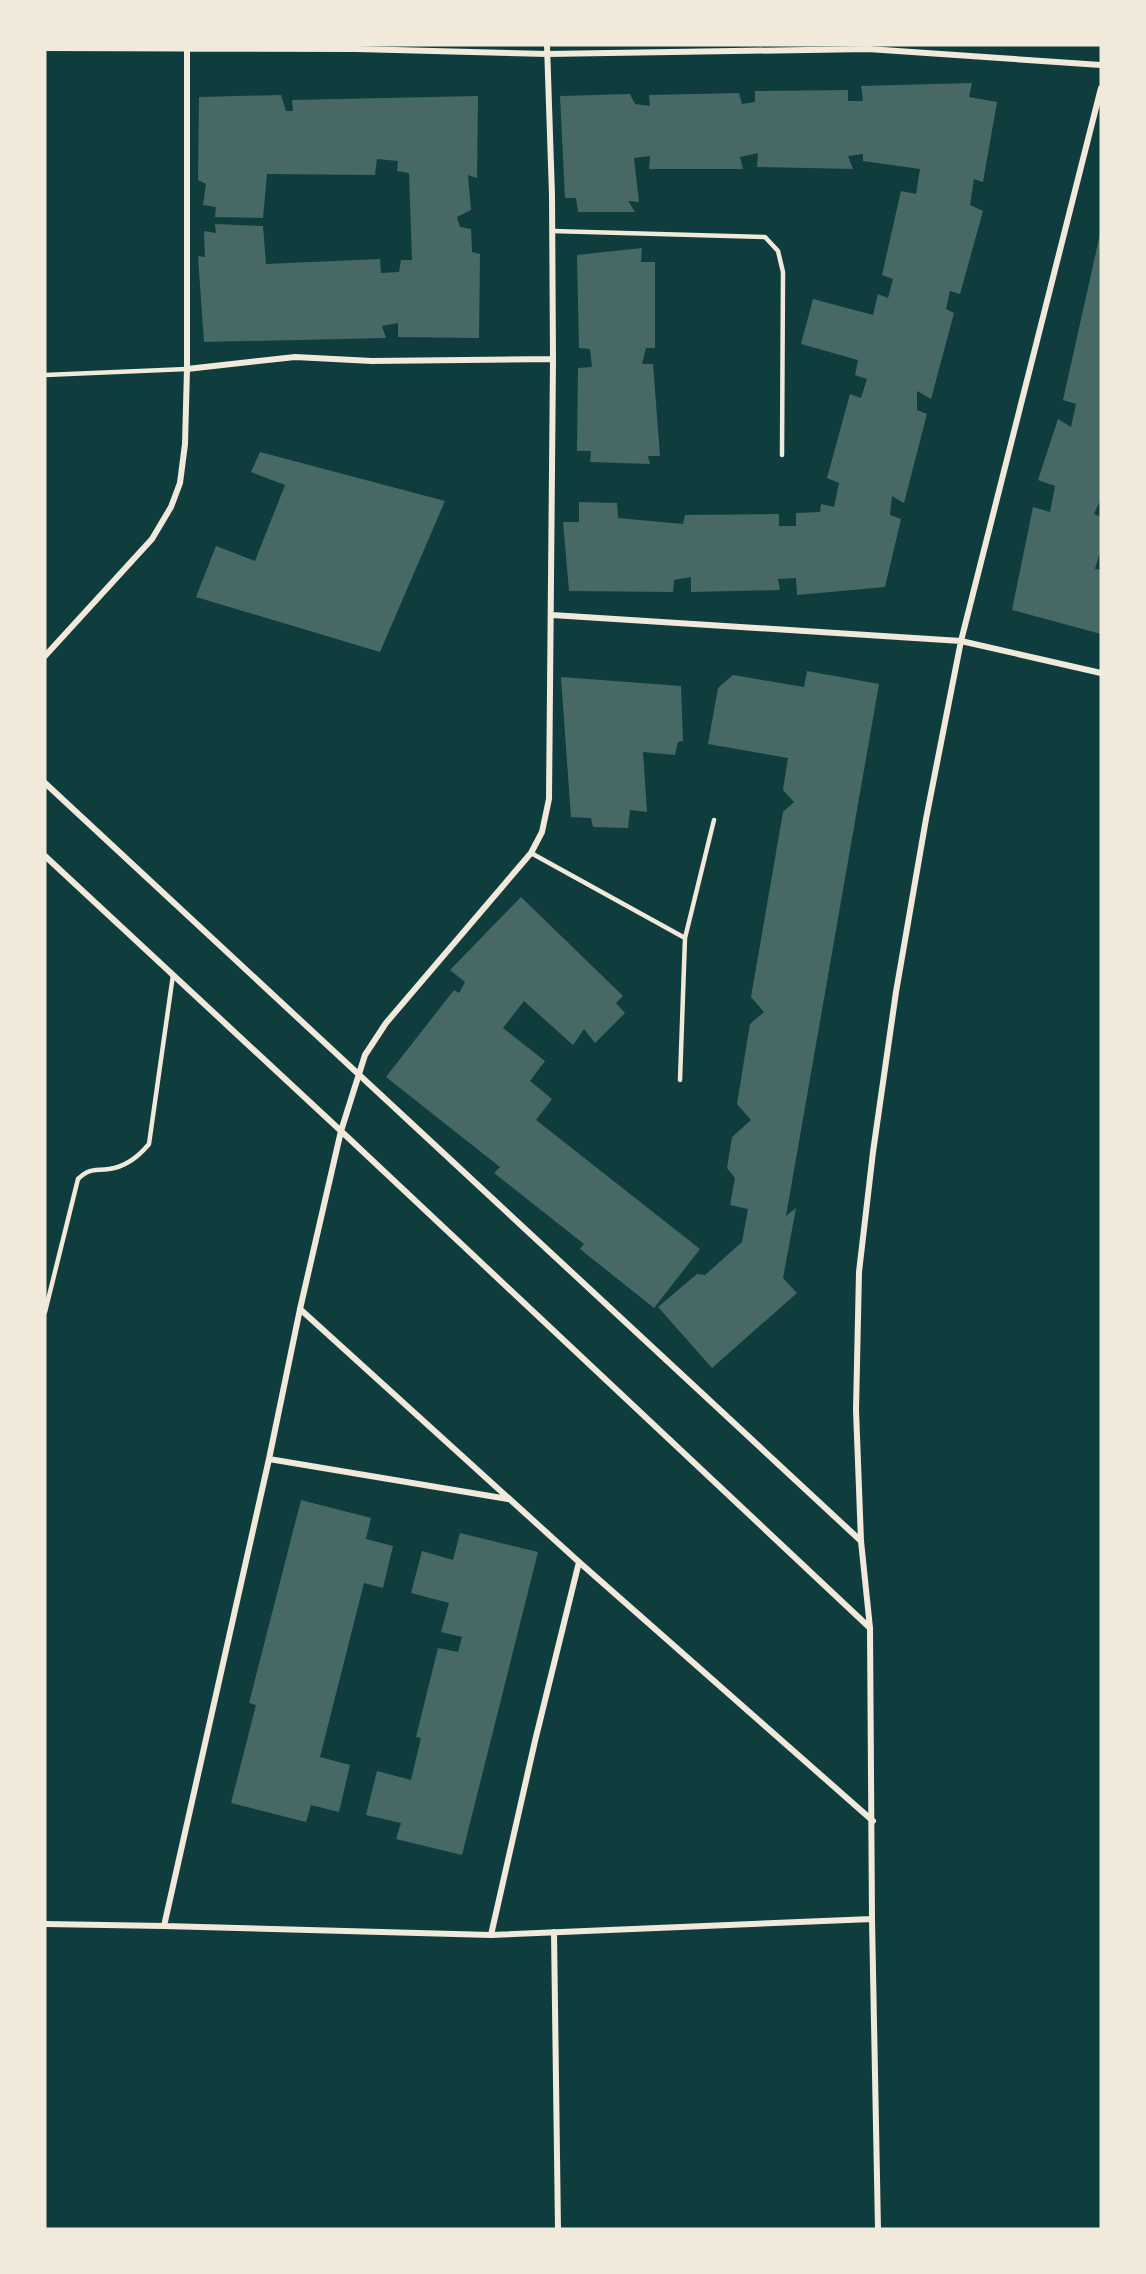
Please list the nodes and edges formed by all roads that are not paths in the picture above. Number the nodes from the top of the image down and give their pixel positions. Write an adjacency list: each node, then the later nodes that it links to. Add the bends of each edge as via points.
1 (547, 45): 4 (street)
2 (45, 48): 3 (street)
3 (187, 48): 4 (street); 9 (street)
4 (547, 54): 5 (street, via 868,50); 7 (street)
5 (1101, 65)
6 (1101, 88): 13 (street)
7 (552, 231): 8 (street); 11 (lane, via 765,237 778,251 783,272)
8 (553, 359): 9 (street, via 372,361 295,357); 12 (street)
9 (187, 369): 10 (lane); 14 (street, via 185,444 180,483 171,507 152,539)
10 (45, 375)
11 (782, 455)
12 (552, 615): 13 (street); 18 (street, via 549,799 542,832)
13 (961, 641): 15 (street); 29 (street, via 896,992 859,1272 856,1410)
14 (45, 656)
15 (1101, 673)
16 (45, 783): 22 (street)
17 (714, 820): 20 (lane)
18 (531, 853): 20 (lane); 22 (street, via 386,1023 365,1055)
19 (45, 856): 21 (street)
20 (685, 938): 23 (lane)
21 (173, 975): 24 (street); 26 (lane, via 149,1144 138,1158 112,1169 88,1170 78,1179)
22 (359, 1075): 24 (street); 29 (street)
23 (680, 1080)
24 (341, 1131): 25 (street); 31 (street)
25 (300, 1309): 27 (street); 28 (street)
26 (45, 1312)
27 (269, 1459): 28 (street); 35 (street)
28 (509, 1499): 30 (street)
29 (861, 1541): 31 (street)
30 (579, 1562): 32 (street); 37 (street)
31 (870, 1628): 32 (street)
32 (873, 1821): 33 (street)
33 (872, 1920): 36 (street); 39 (street)
34 (45, 1924): 35 (street)
35 (164, 1926): 37 (street)
36 (554, 1932): 37 (street); 38 (street)
37 (491, 1935)
38 (558, 2229)
39 (878, 2229)

